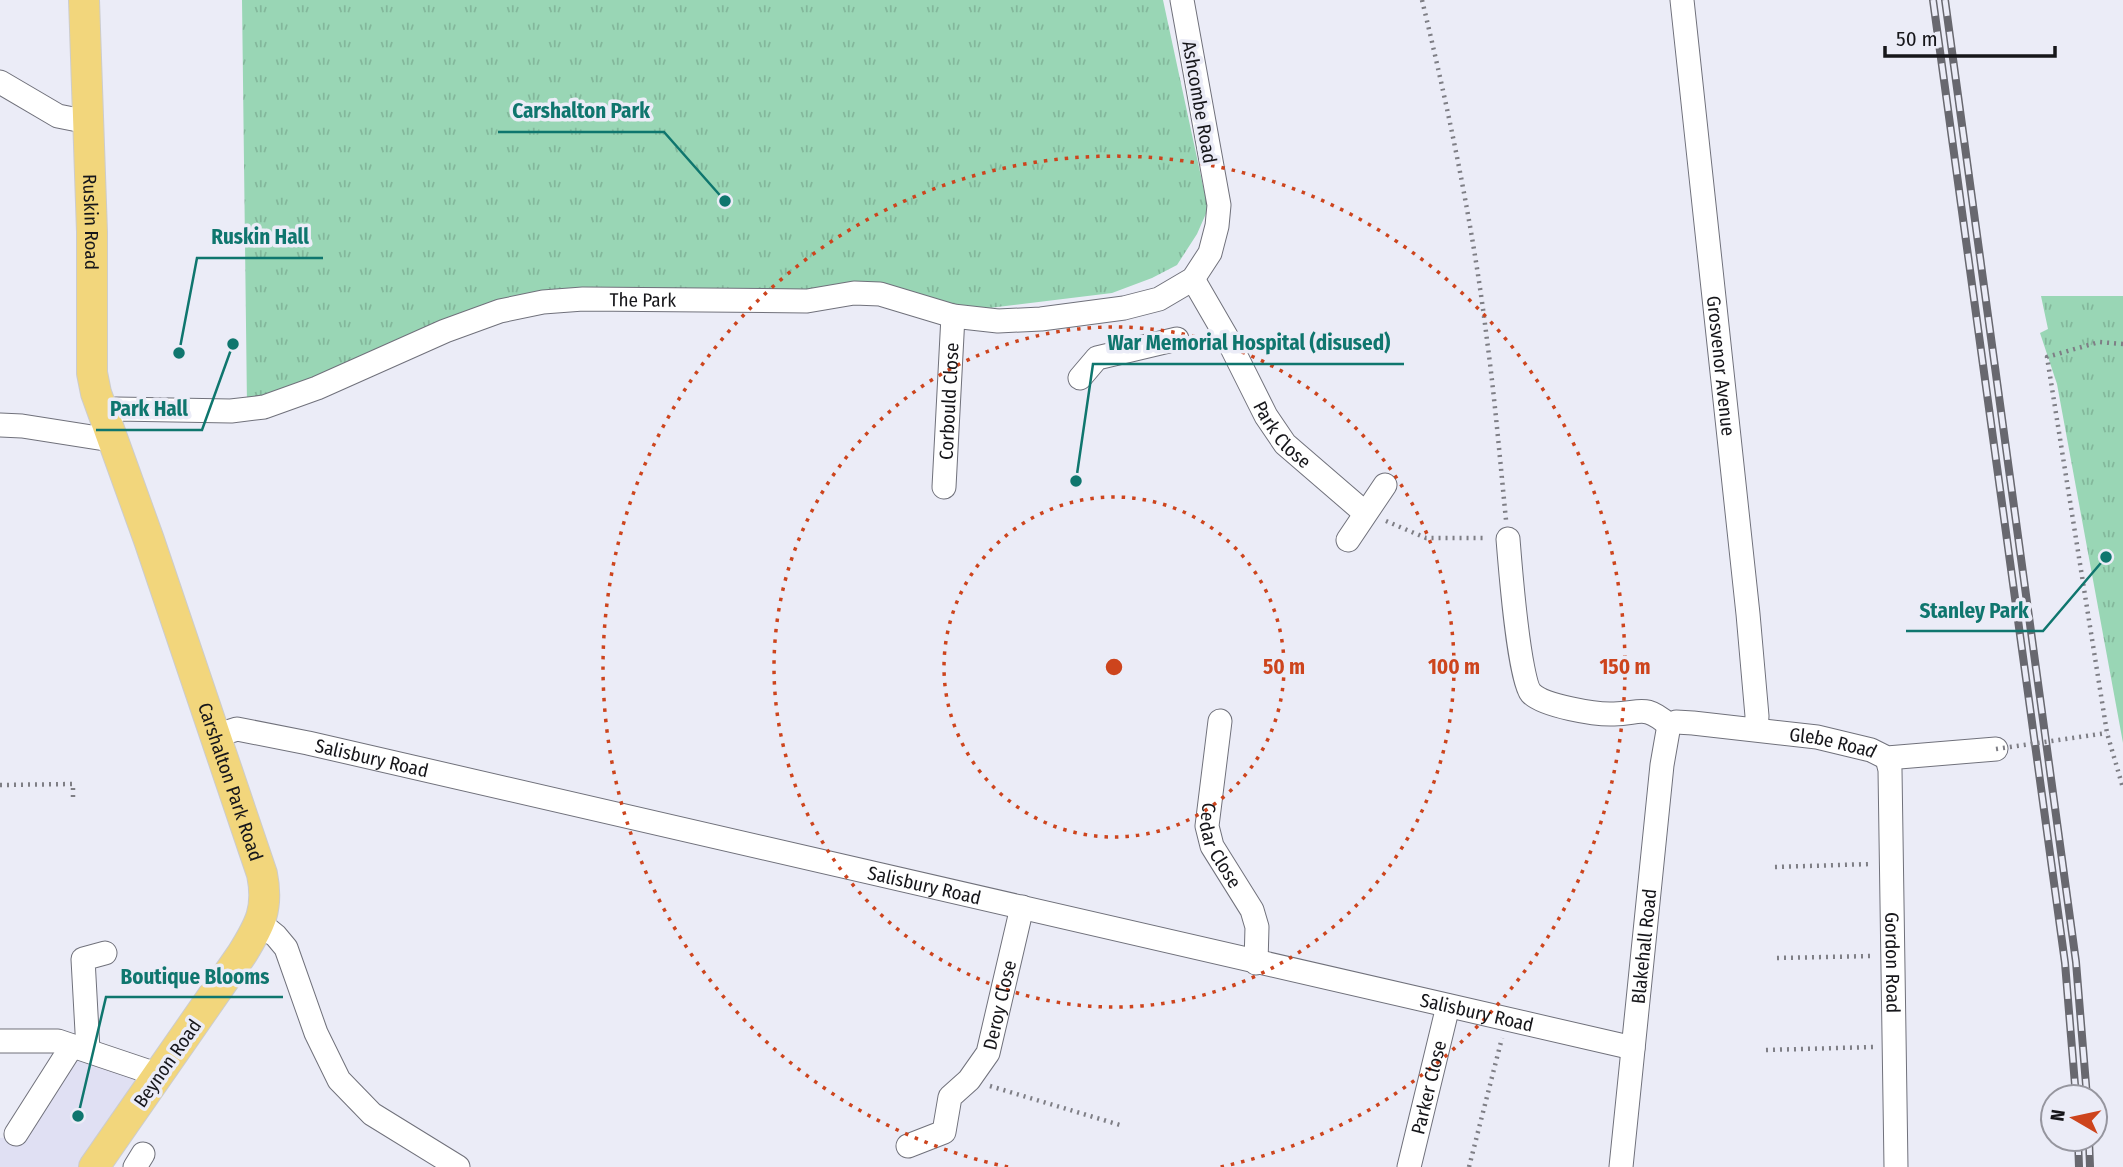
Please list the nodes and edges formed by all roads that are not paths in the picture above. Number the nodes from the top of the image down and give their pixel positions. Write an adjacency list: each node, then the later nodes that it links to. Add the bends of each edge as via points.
1 (84, 0): 5 (main road, Ruskin Road)
2 (1182, 0): 6 (street, Ashcombe Road)
3 (1682, 0): 20 (street, Grosvenor Avenue, via 1748,614)
4 (0, 82): 5 (street, via 58,116)
5 (88, 122): 12 (main road, Ruskin Road, via 92,373)
6 (1219, 205): 7 (street, The Park, via 1210,253)
7 (1193, 279): 8 (street, The Park, via 1159,299 1124,308 1041,319); 15 (street, Park Close, via 1285,444)
8 (953, 316): 12 (street, The Park, via 880,295 854,293 807,301 543,302 500,311 445,331 264,407 231,411 116,409); 14 (street, Corbould Close)
9 (1177, 339): 10 (street, via 1097,358)
10 (1080, 378)
11 (0, 425): 12 (street)
12 (106, 427): 21 (main road, Carshalton Park Road)
13 (1385, 485): 15 (street)
14 (944, 487)
15 (1365, 513): 17 (street)
16 (1508, 539): 19 (street, via 1523,671 1532,694 1547,704 1570,708 1655,713)
17 (1348, 540)
18 (1220, 721): 27 (street, Cedar Close, via 1207,826 1212,846 1252,910 1257,927)
19 (1669, 725): 20 (street, Glebe Road); 31 (street, Blakehall Road)
20 (1756, 729): 23 (street, Glebe Road, via 1817,737)
21 (215, 736): 24 (street, Salisbury Road, via 237,729 262,733); 25 (main road, Carshalton Park Road, via 262,874 266,899)
22 (1996, 749): 23 (street, Glebe Road)
23 (1886, 758): 39 (street, Gordon Road, via 1890,769)
24 (1022, 908): 27 (street, Salisbury Road); 34 (street, Deroy Close, via 988,1054 970,1080 950,1097 944,1132)
25 (260, 923): 32 (main road, Beynon Road); 36 (street, via 286,948 316,1032 340,1080 372,1114)
26 (105, 953): 30 (street, via 83,959)
27 (1256, 962): 28 (street, Salisbury Road)
28 (1448, 1006): 31 (street, Salisbury Road); 37 (street, Parker Close)
29 (0, 1041): 30 (street, via 58,1041)
30 (80, 1048): 32 (street); 33 (street)
31 (1633, 1048): 38 (street, Blakehall Road)
32 (159, 1075): 35 (main road, Beynon Road)
33 (16, 1134)
34 (908, 1146)
35 (94, 1167)
36 (458, 1167)
37 (1409, 1167)
38 (1621, 1167)
39 (1895, 1167)

